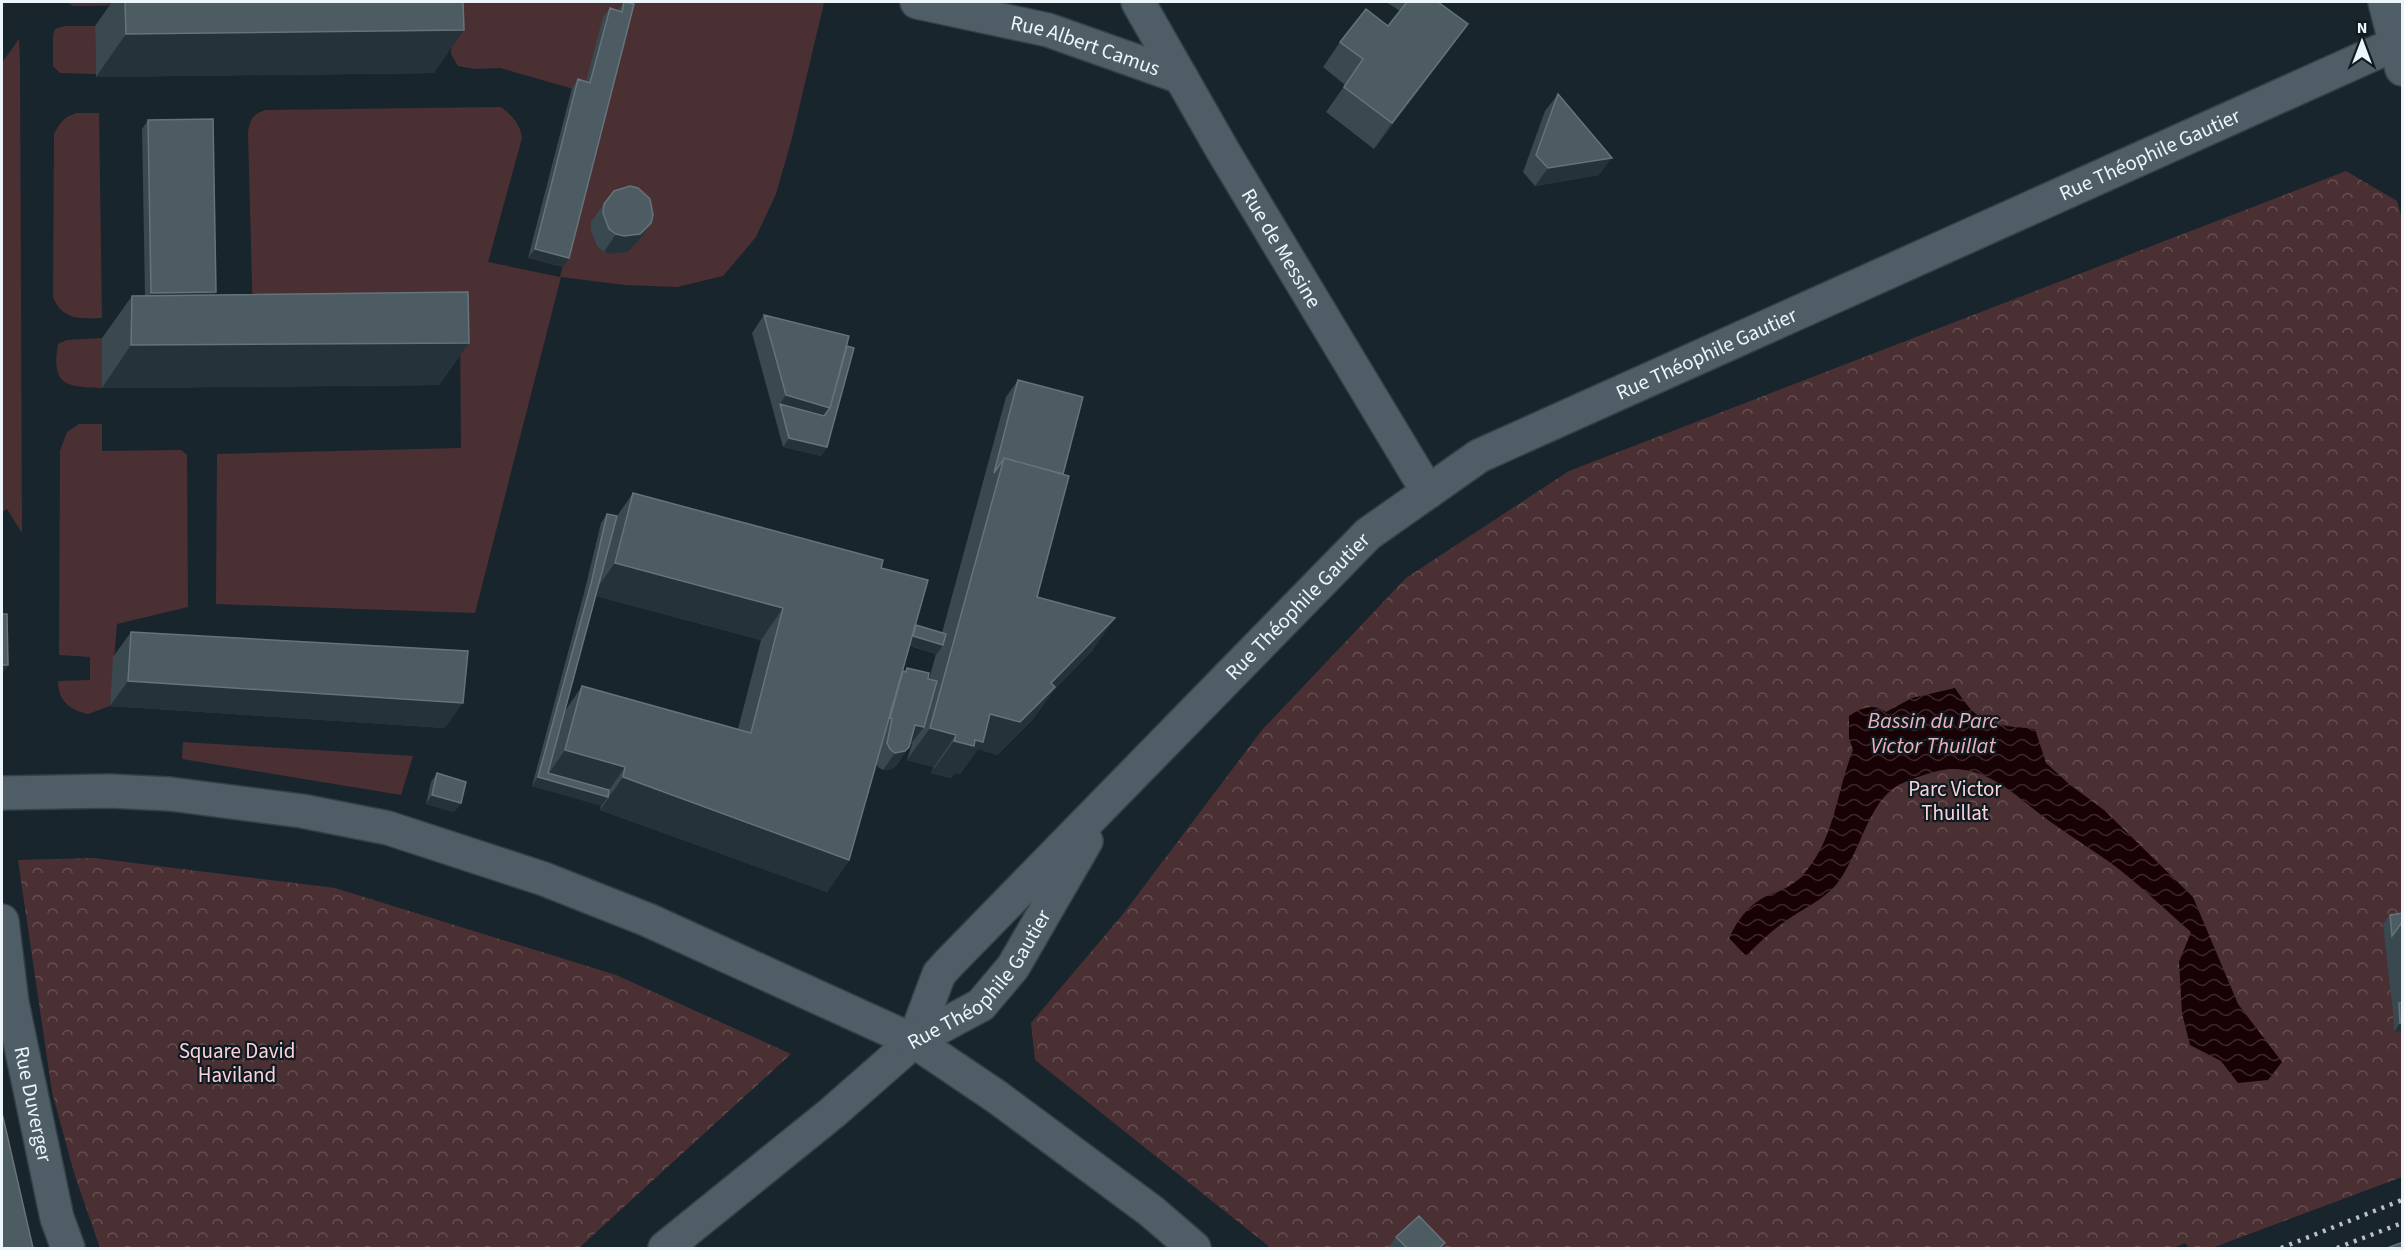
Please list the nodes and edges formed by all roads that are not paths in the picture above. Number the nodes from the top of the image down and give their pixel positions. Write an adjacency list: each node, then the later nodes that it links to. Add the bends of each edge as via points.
1 (917, 2): 5 (street, Rue Albert Camus, via 1048,30)
2 (1138, 2): 5 (street, Rue de Messine)
3 (2385, 2): 4 (street)
4 (2400, 51): 6 (street, Rue Théophile Gautier, via 1479,456)
5 (1181, 77): 6 (street, Rue de Messine)
6 (1428, 492): 8 (street, Rue Théophile Gautier, via 1368,534)
7 (2, 793): 10 (street, via 170,794 302,811 388,828 544,879 648,920)
8 (1110, 800): 10 (street, Rue Théophile Gautier, via 939,974); 10 (street, Rue Théophile Gautier, via 1013,967 981,1005)
9 (2, 921): 11 (street, Rue Duverger, via 12,1002 57,1218)
10 (914, 1041): 12 (street); 13 (street, via 997,1097 1151,1211)
11 (68, 1248)
12 (665, 1248)
13 (1194, 1248)

